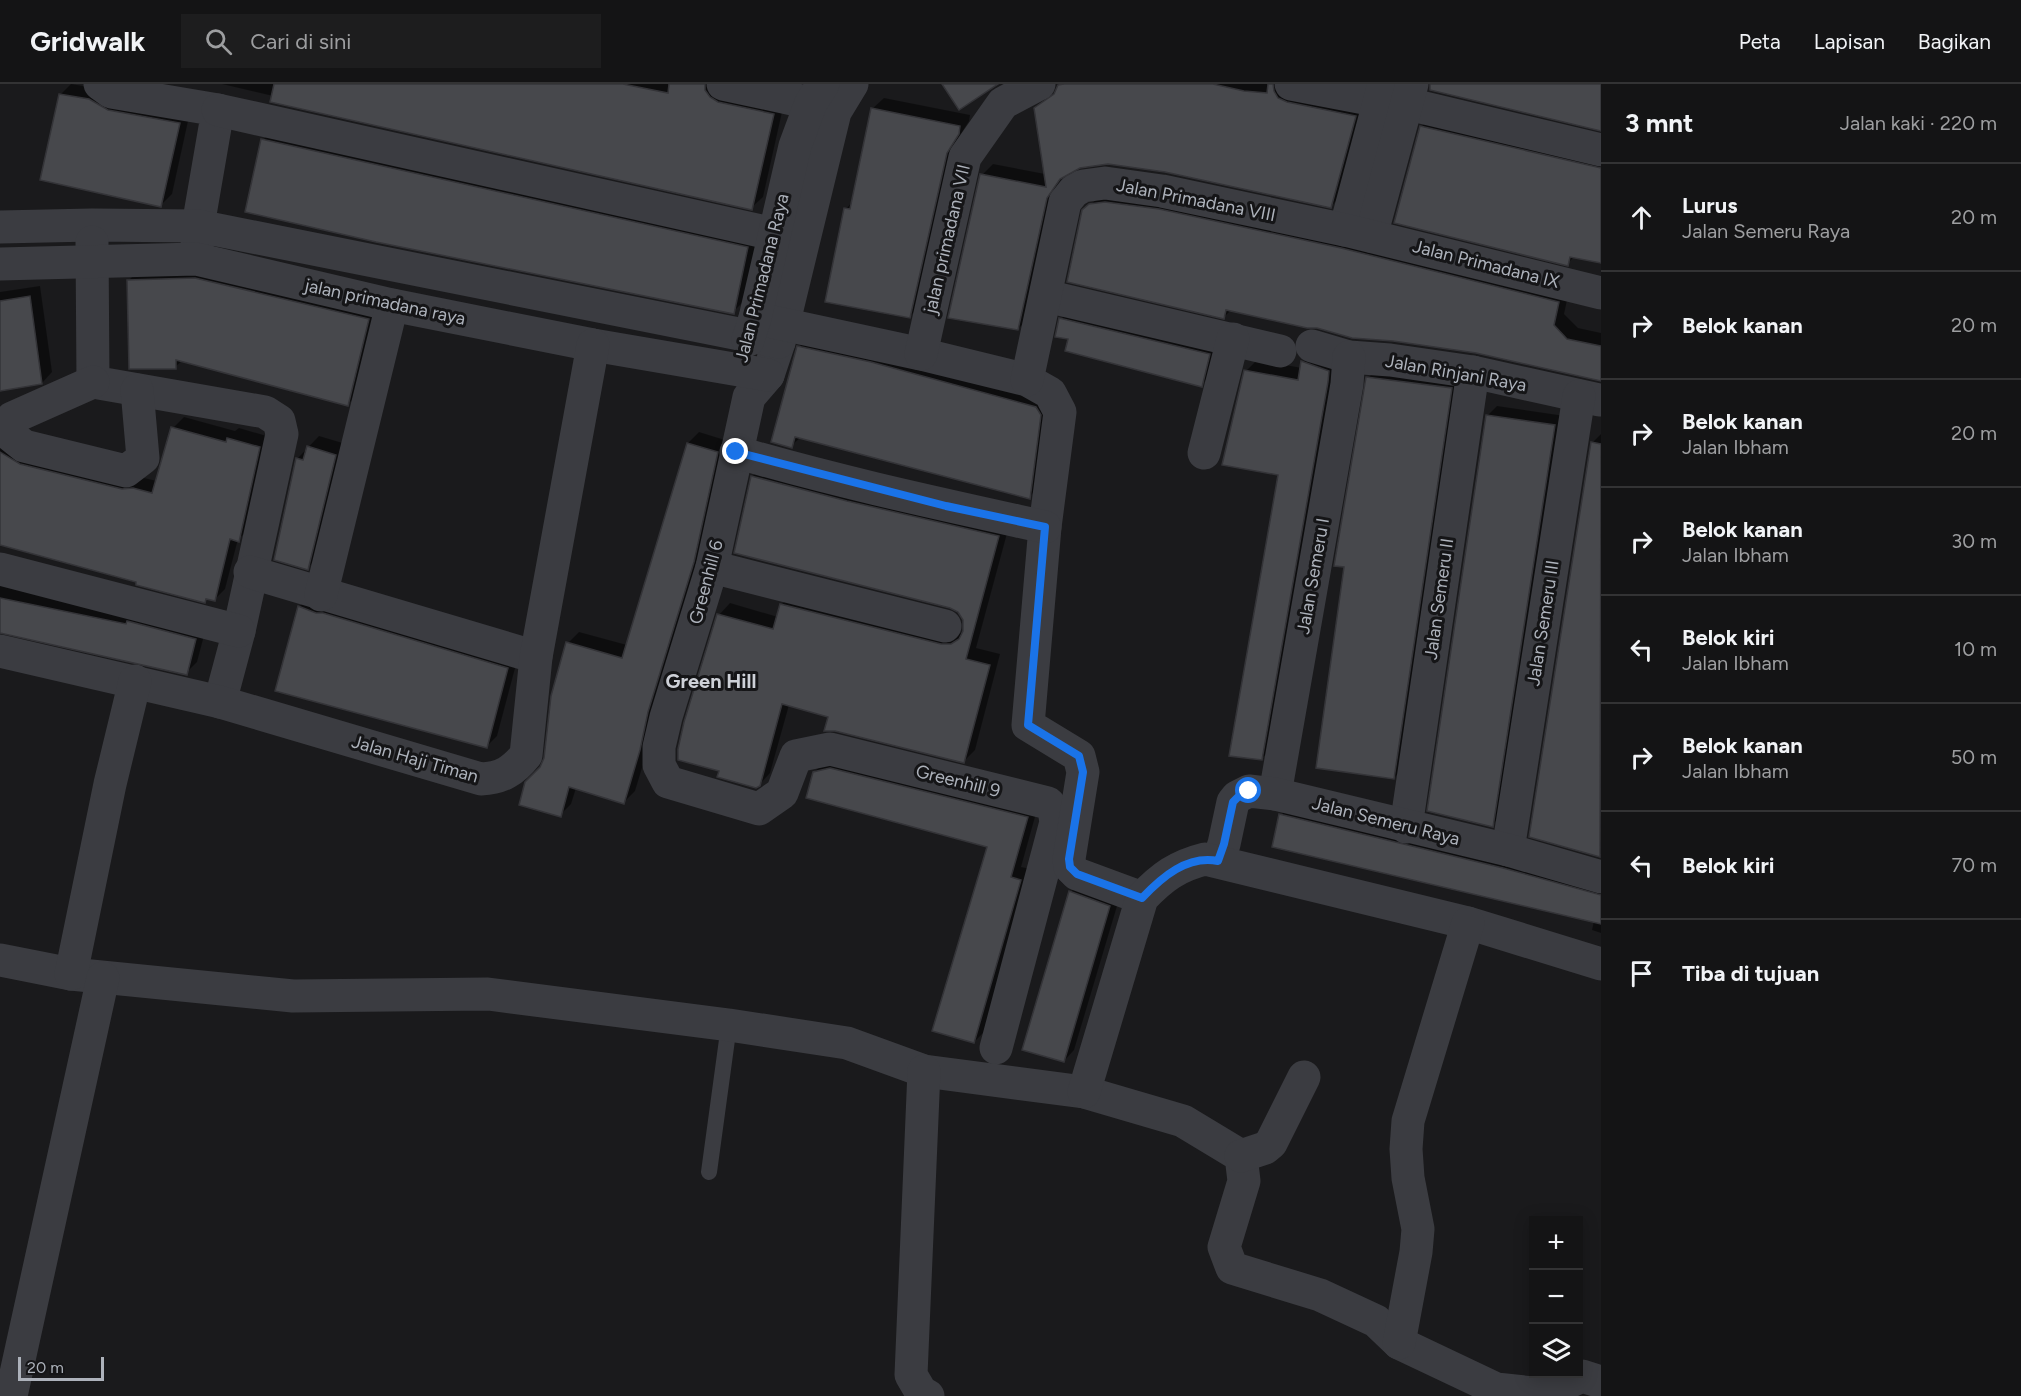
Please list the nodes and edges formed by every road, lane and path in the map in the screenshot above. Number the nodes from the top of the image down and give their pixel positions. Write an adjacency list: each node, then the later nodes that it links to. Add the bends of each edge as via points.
1 (100, 84): 8 (street, via 111,92)
2 (723, 84): 7 (street)
3 (852, 84): 21 (street, Jalan Primadana Raya, via 835,112)
4 (1039, 84): 26 (street, jalan primadana VII, via 1003,103 965,157)
5 (1291, 84): 6 (street)
6 (1396, 93): 9 (street); 13 (street)
7 (817, 94): 14 (street, Jalan Primadana Raya, via 795,146)
8 (218, 110): 11 (street); 14 (street)
9 (1601, 150)
10 (92, 225): 11 (street); 12 (street); 16 (street)
11 (198, 226): 15 (street); 21 (street)
12 (0, 227)
13 (1358, 233): 18 (street, Jalan Primadana IX); 19 (street, Jalan Primadana VIII, via 1162,191 1105,183 1083,186 1065,202)
14 (774, 234): 21 (street, Jalan Primadana Raya)
15 (196, 259): 16 (street, jalan primadana raya); 20 (street, jalan primadana raya)
16 (93, 263): 17 (street, jalan primadana raya); 31 (street)
17 (0, 264)
18 (1601, 293)
19 (1046, 296): 22 (street); 30 (street, Jalan Primadana VIII)
20 (392, 305): 23 (street, jalan primadana raya); 40 (street)
21 (767, 330): 26 (street); 29 (street, Jalan Primadana Raya)
22 (1233, 339): 25 (street); 35 (street)
23 (593, 345): 29 (street, jalan primadana raya); 44 (street, Jalan Haji Timan)
24 (1312, 346): 27 (street, Jalan Rinjani Raya)
25 (1280, 351)
26 (921, 354): 30 (street)
27 (1349, 357): 28 (street, Jalan Rinjani Raya); 48 (street, Jalan Semeru I)
28 (1473, 372): 33 (street, Jalan Rinjani Raya); 49 (street, Jalan Semeru II)
29 (752, 380): 34 (street, Greenhill 6)
30 (1027, 380): 36 (street, via 1050,393 1060,412)
31 (93, 382): 32 (street); 32 (street, via 12,418 5,431 24,446 126,471 143,458)
32 (137, 390): 39 (street, via 265,412 279,421 282,435)
33 (1590, 398): 50 (street, Jalan Semeru III)
34 (736, 452): 36 (street); 37 (street, Greenhill 6)
35 (1204, 453)
36 (1045, 527): 53 (street, via 1028,725 1079,756 1083,772 1070,867 1077,874)
37 (712, 567): 41 (street); 47 (street, Greenhill 6, via 666,717)
38 (0, 569): 42 (street)
39 (250, 572): 40 (street); 42 (street)
40 (321, 595): 44 (street)
41 (945, 626)
42 (239, 631): 46 (street)
43 (0, 651): 45 (street, Jalan Haji Timan)
44 (536, 657): 46 (street, Jalan Haji Timan, via 526,754 506,775 494,779 481,779)
45 (135, 681): 46 (street, Jalan Haji Timan); 57 (street)
46 (220, 702)
47 (659, 765): 60 (street, Greenhill 9, via 668,782 759,809 782,793 796,756 830,749 1048,803 1056,822)
48 (1275, 794): 49 (street, Jalan Semeru Raya); 51 (street, Jalan Semeru Raya, via 1249,791 1237,797)
49 (1406, 827): 50 (street, Jalan Semeru Raya)
50 (1508, 850): 52 (street, Jalan Semeru Raya)
51 (1218, 861): 53 (street, via 1205,859 1186,864 1160,879); 54 (street)
52 (1601, 877)
53 (1142, 898): 63 (street)
54 (1468, 923): 56 (street); 66 (street, via 1408,1121 1408,1178 1418,1229)
55 (0, 960): 57 (street)
56 (1601, 964)
57 (71, 974): 58 (street)
58 (103, 978): 59 (street, via 293,996 488,994); 68 (street)
59 (729, 1025): 61 (street, via 847,1043); 65 (lane)
60 (996, 1048)
61 (924, 1071): 63 (street); 69 (street, via 911,1375)
62 (1304, 1077): 64 (street, via 1271,1143)
63 (1083, 1092): 64 (street, via 1183,1121)
64 (1241, 1156): 66 (street, via 1244,1181 1224,1247 1232,1268 1320,1295 1376,1321)
65 (709, 1172)
66 (1400, 1343): 67 (street, via 1496,1389 1543,1394 1582,1376)
67 (1601, 1382)
68 (10, 1396)
69 (928, 1396)

